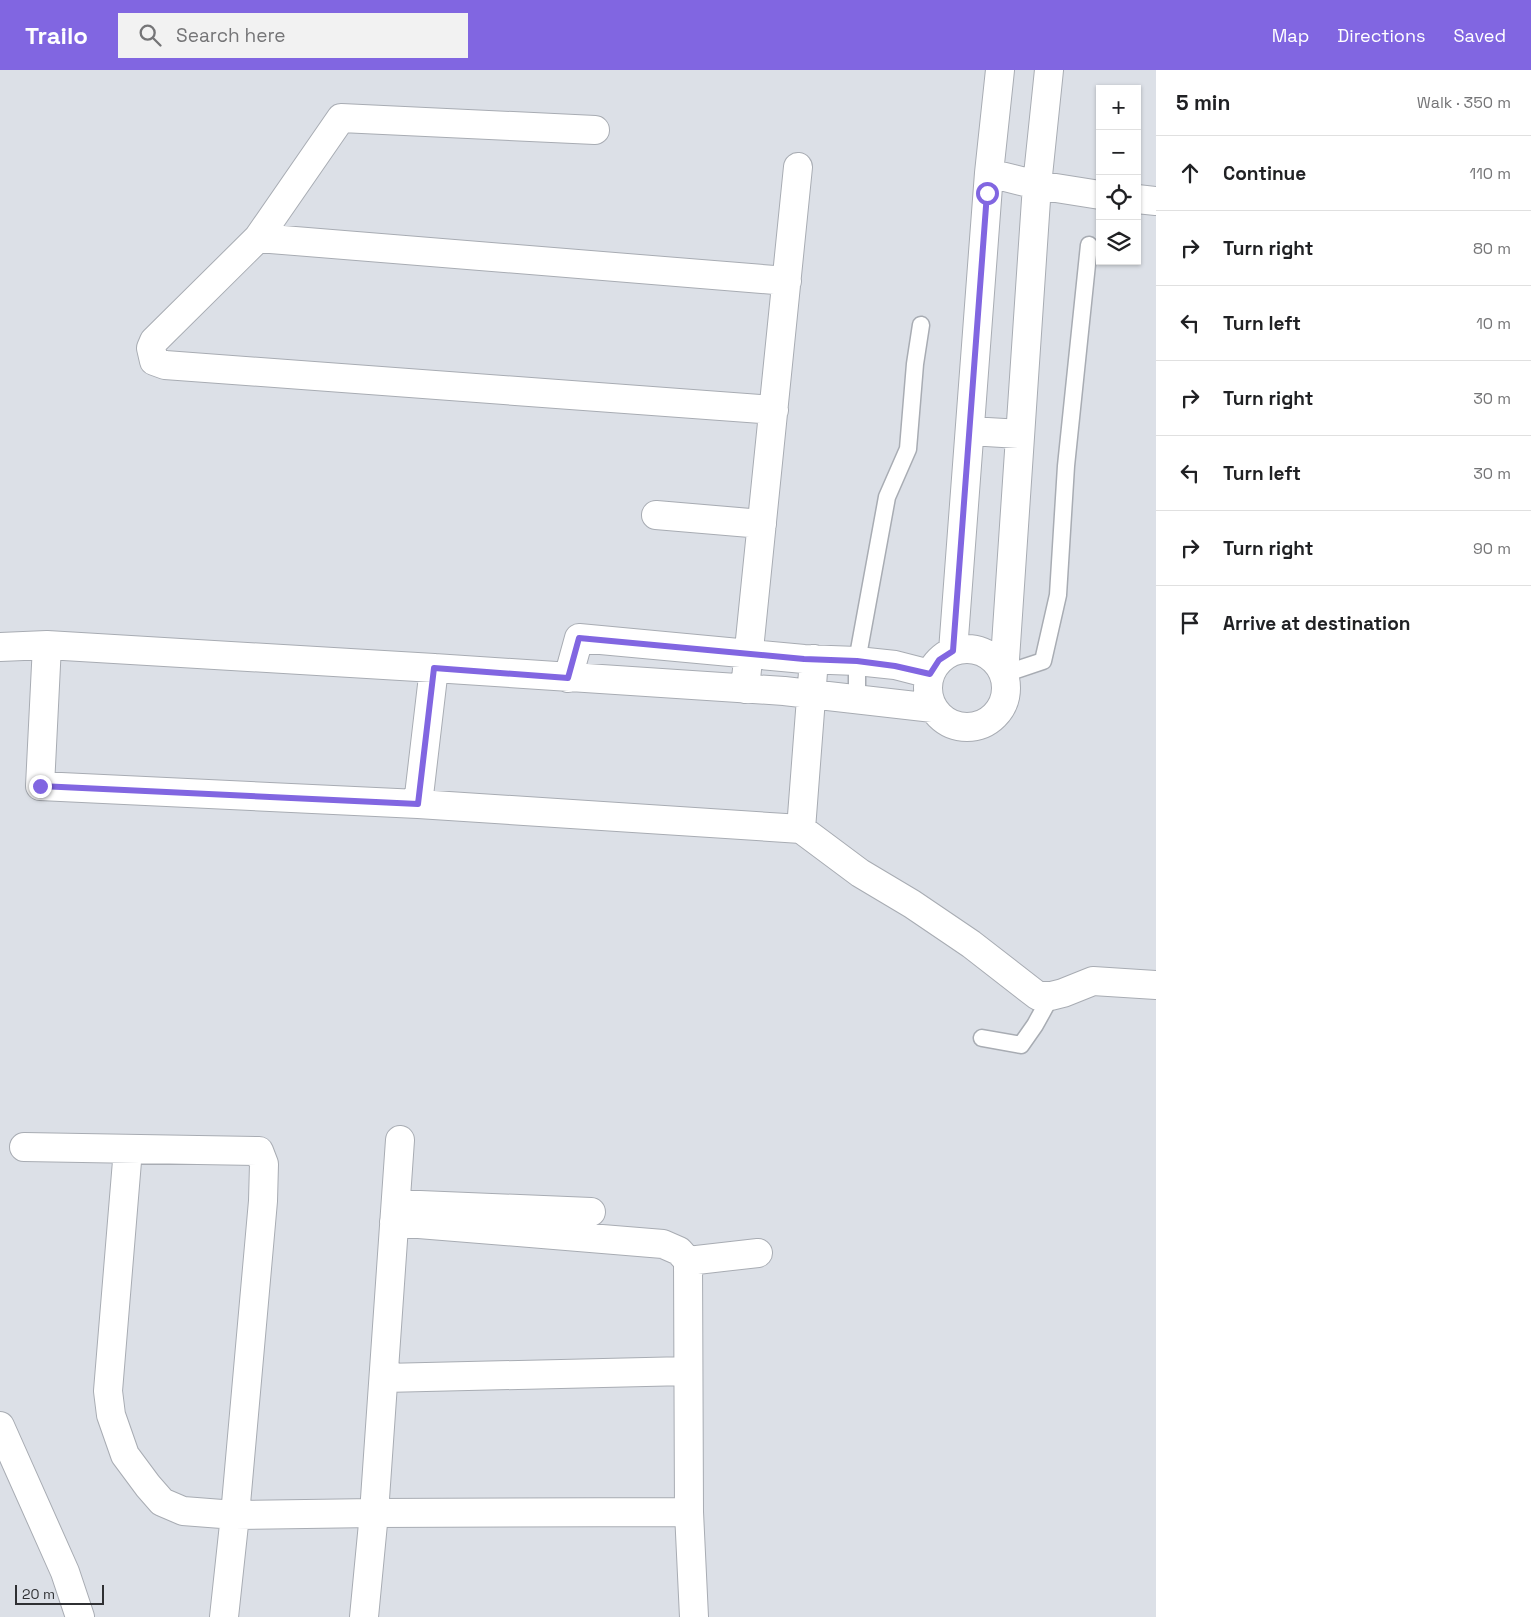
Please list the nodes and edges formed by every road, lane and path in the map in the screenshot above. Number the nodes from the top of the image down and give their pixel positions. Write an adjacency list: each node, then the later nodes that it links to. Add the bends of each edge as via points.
1 (1000, 70): 5 (street)
2 (1049, 70): 6 (street)
3 (595, 130): 10 (street, via 341,118)
4 (798, 167): 12 (street)
5 (989, 173): 6 (street); 15 (street)
6 (1037, 185): 7 (street); 16 (street)
7 (1096, 194)
8 (1141, 199): 9 (street)
9 (1156, 201)
10 (258, 238): 12 (street); 14 (street, via 154,341 151,348 154,361 165,365)
11 (1088, 245): 27 (lane, via 1066,466 1058,595 1043,661)
12 (786, 281): 14 (street)
13 (921, 325): 24 (lane, via 908,449 887,497)
14 (774, 410): 18 (street)
15 (970, 431): 16 (street); 21 (street)
16 (1020, 434): 27 (street)
17 (656, 515): 18 (street)
18 (762, 524): 22 (street)
19 (47, 645): 20 (street); 25 (street); 33 (street, via 40,786)
20 (0, 647)
21 (953, 651): 26 (street, via 939,660); 27 (street, via 974,649 992,658)
22 (749, 654): 23 (street); 28 (street, via 579,638); 29 (street)
23 (814, 659): 24 (street); 30 (street)
24 (857, 661): 26 (street); 31 (lane)
25 (434, 668): 28 (street); 33 (street)
26 (930, 674): 32 (street, via 928,692)
27 (1004, 674): 32 (street, via 1007,691 1003,706 992,719 977,727 960,727 944,721)
28 (568, 678): 29 (street)
29 (745, 689): 30 (street)
30 (811, 694): 31 (street); 34 (street)
31 (857, 699): 32 (street)
32 (933, 708)
33 (418, 804): 34 (street)
34 (801, 829): 36 (street, via 860,873 971,944 1038,996)
35 (1156, 985): 36 (street, via 1092,981)
36 (1051, 996): 37 (lane, via 1021,1045)
37 (982, 1038)
38 (400, 1140): 42 (street)
39 (24, 1147): 40 (street)
40 (128, 1149): 50 (street, via 108,1391 111,1415 125,1455 162,1502 183,1511); 50 (street, via 259,1151 264,1164)
41 (591, 1212): 42 (street)
42 (395, 1213): 44 (street, via 663,1244 679,1251); 46 (street)
43 (758, 1253): 44 (street)
44 (688, 1261): 45 (street)
45 (688, 1371): 46 (street); 48 (street)
46 (384, 1378): 49 (street)
47 (0, 1426): 51 (street, via 65,1572)
48 (688, 1512): 49 (street); 54 (street)
49 (374, 1513): 50 (street); 53 (street)
50 (235, 1516): 52 (street)
51 (80, 1617)
52 (224, 1617)
53 (364, 1617)
54 (694, 1617)

